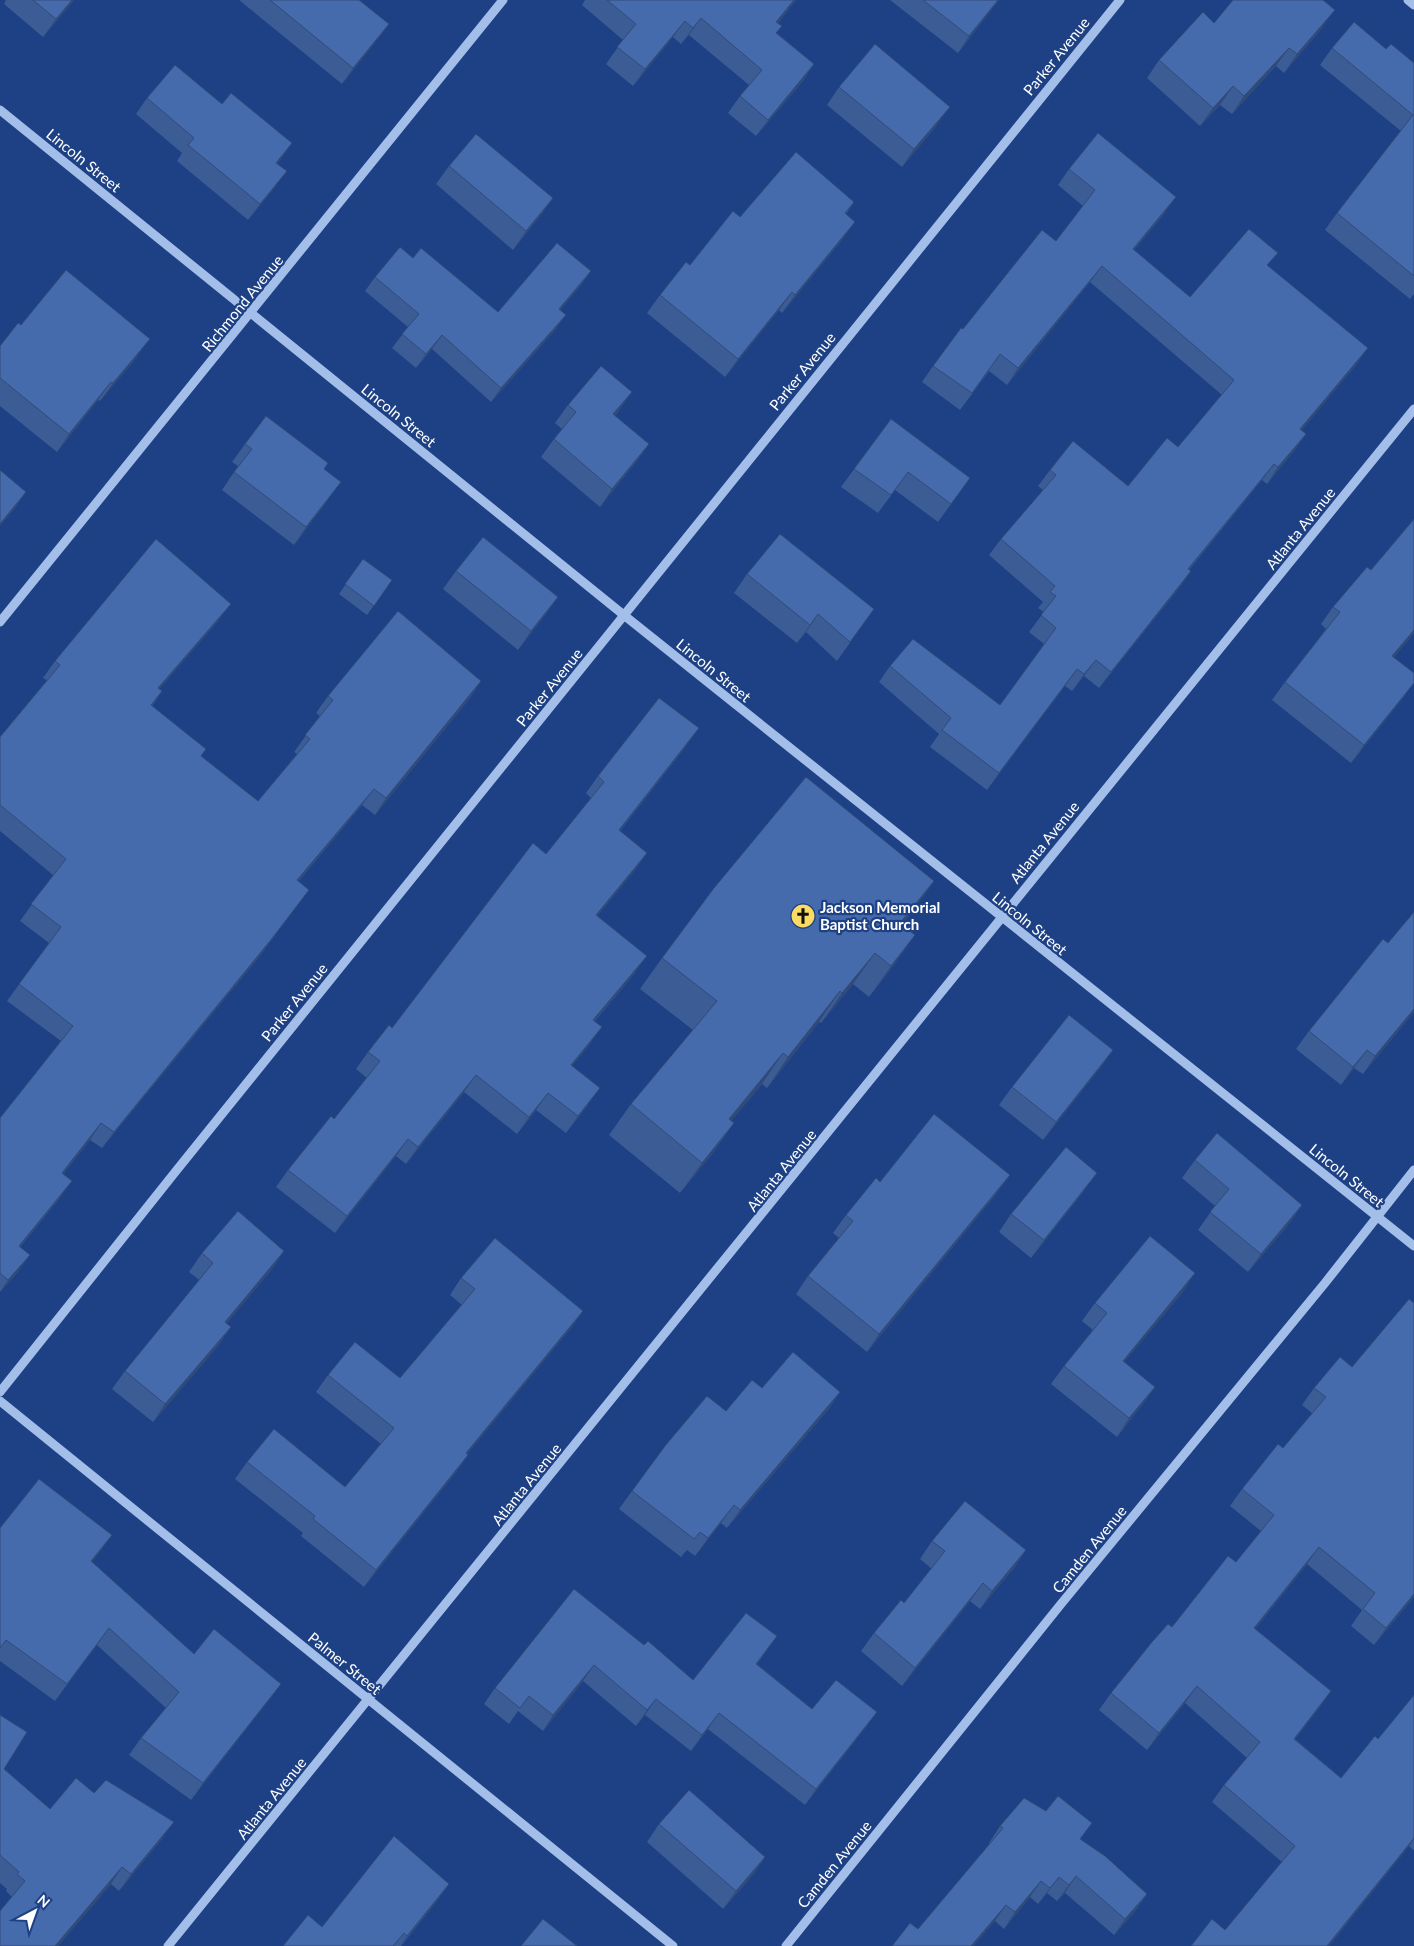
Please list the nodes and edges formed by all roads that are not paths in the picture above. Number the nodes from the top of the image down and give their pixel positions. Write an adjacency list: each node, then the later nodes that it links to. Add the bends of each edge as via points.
1 (503, 0): 6 (street, Richmond Avenue)
2 (1120, 0): 8 (street, Parker Avenue)
3 (1408, 0): 4 (street)
4 (1414, 5)
5 (0, 110): 6 (street, Lincoln Street)
6 (252, 313): 8 (street, Lincoln Street); 9 (street, Richmond Avenue)
7 (1414, 409): 10 (street, Atlanta Avenue)
8 (625, 616): 10 (street, Lincoln Street); 14 (street, Parker Avenue)
9 (0, 622)
10 (1001, 917): 12 (street, Lincoln Street); 16 (street, Atlanta Avenue)
11 (1414, 1170): 12 (street, Camden Avenue)
12 (1378, 1217): 13 (street, Lincoln Street); 19 (street, Camden Avenue)
13 (1414, 1246)
14 (0, 1392)
15 (0, 1401): 16 (street, Palmer Street)
16 (369, 1700): 17 (street, Atlanta Avenue); 18 (street, Palmer Street)
17 (168, 1946)
18 (673, 1946)
19 (786, 1946)

